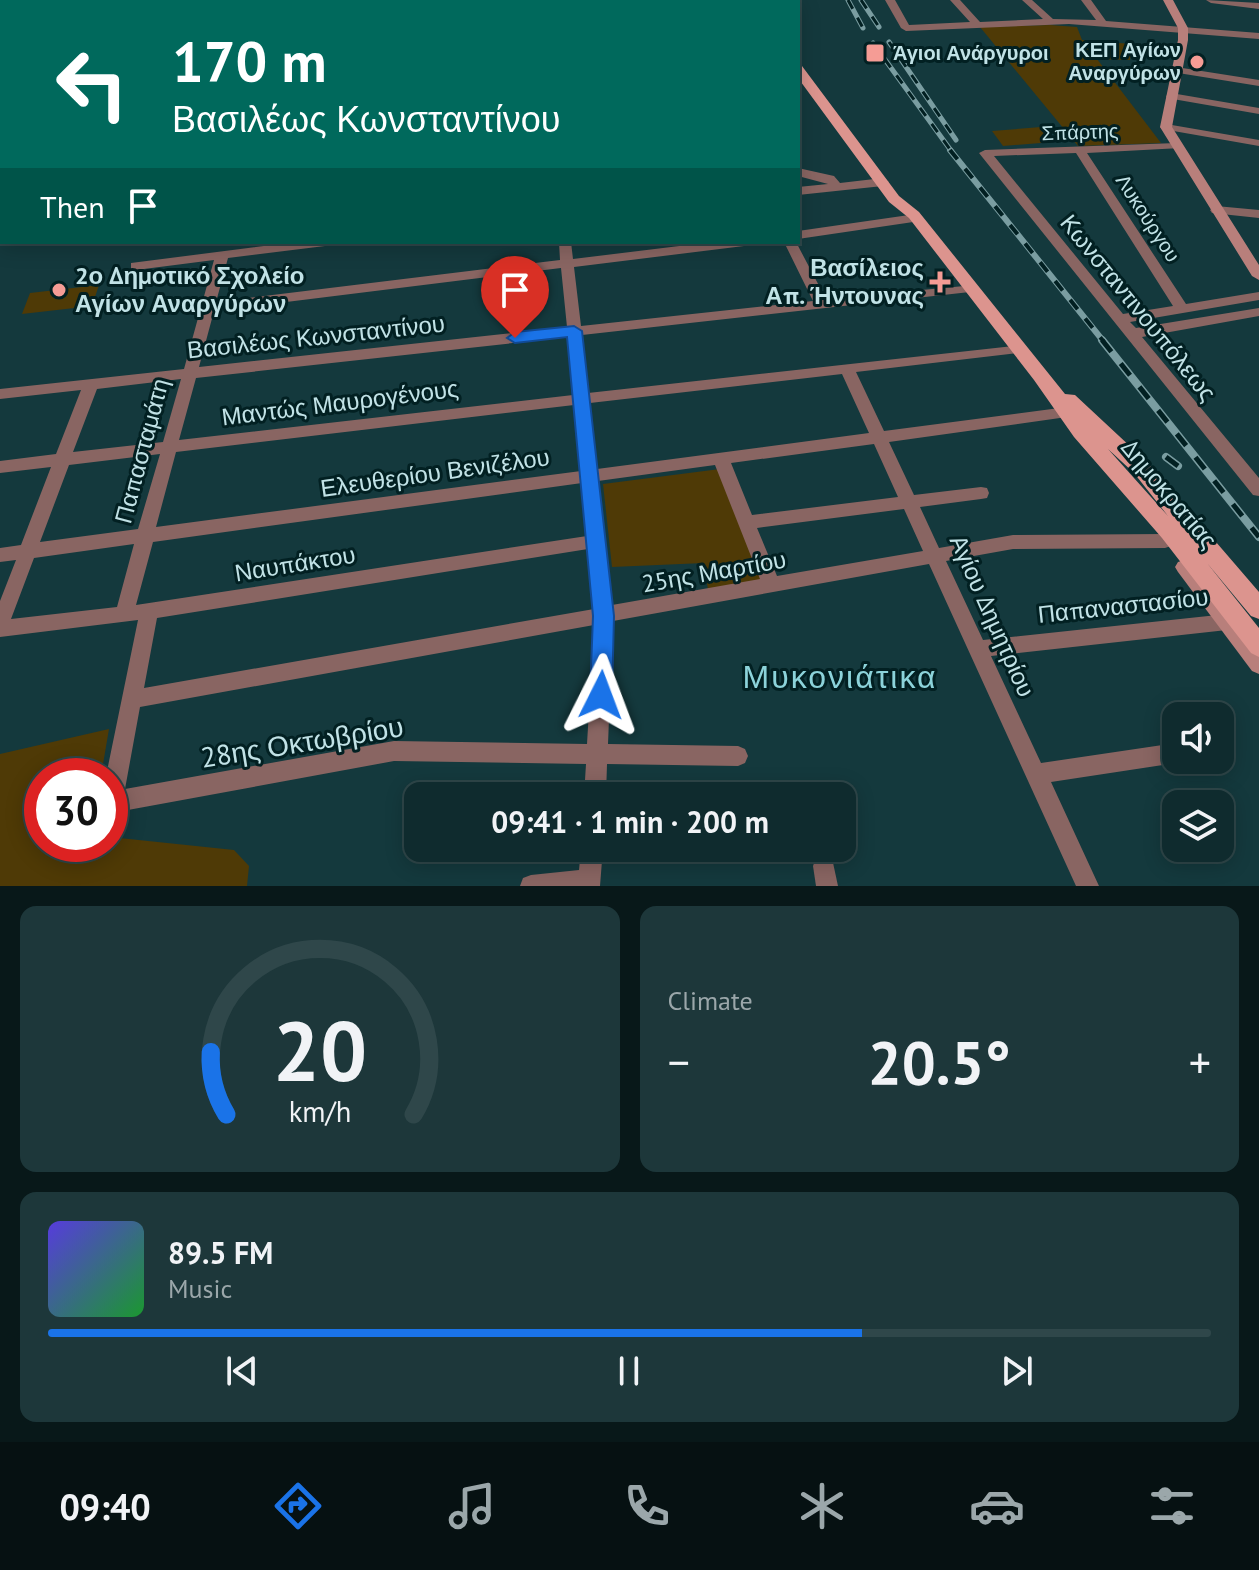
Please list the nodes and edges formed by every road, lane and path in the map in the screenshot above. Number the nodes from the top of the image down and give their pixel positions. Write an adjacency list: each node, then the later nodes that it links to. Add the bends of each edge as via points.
1 (890, 0): 9 (street, via 906,28)
2 (955, 0): 9 (street)
3 (1027, 0): 8 (street)
4 (1086, 0): 10 (street)
5 (1168, 0): 11 (street)
6 (1211, 0): 7 (street)
7 (1259, 6)
8 (1050, 21): 9 (street); 10 (street)
9 (977, 24)
10 (1103, 24): 11 (street)
11 (1183, 28): 12 (street); 14 (street)
12 (1259, 36)
13 (800, 54): 30 (main road, Δημοκρατίας, via 910,196)
14 (1176, 70): 16 (street); 17 (street)
15 (800, 72): 25 (main road, Δημοκρατίας)
16 (1259, 83)
17 (1171, 96): 18 (street); 19 (street)
18 (1259, 111)
19 (1166, 127): 20 (street); 21 (street)
20 (1259, 143)
21 (1177, 146): 22 (street, Σπάρτης); 28 (street)
22 (1080, 150): 23 (street, Σπάρτης); 44 (street, Λυκούργου)
23 (985, 153): 46 (street, Κωνσταντινουπόλεως)
24 (800, 172): 26 (street, via 830,179)
25 (883, 182): 26 (street); 30 (main road, Δημοκρατίας)
26 (837, 187): 27 (street)
27 (800, 191)
28 (1216, 210): 29 (street); 39 (street)
29 (1259, 214)
30 (915, 217): 31 (street); 40 (main road, Δημοκρατίας)
31 (800, 235)
32 (309, 244): 36 (street)
33 (565, 244): 37 (street)
34 (729, 244): 37 (street)
35 (791, 244): 42 (street)
36 (222, 255): 38 (street); 43 (street, Παπασταμάτη)
37 (567, 265): 43 (street); 47 (street)
38 (136, 266)
39 (1259, 276)
40 (970, 288): 42 (street, Βασιλέως Κωνσταντίνου); 49 (main road, Δημοκρατίας)
41 (1259, 296): 44 (street)
42 (821, 304): 47 (street, Βασιλέως Κωνσταντίνου)
43 (208, 307): 51 (street, Παπασταμάτη)
44 (1182, 308): 46 (street)
45 (1259, 312): 48 (street)
46 (1118, 319): 48 (street, Κωνσταντινουπόλεως)
47 (574, 331): 51 (street, Βασιλέως Κωνσταντίνου); 55 (street)
48 (1130, 334): 64 (street, Κωνσταντινουπόλεως)
49 (1018, 348): 50 (street, Μαντώς Μαυρογένους); 52 (main road, Δημοκρατίας)
50 (847, 369): 55 (street, Μαντώς Μαυρογένους); 58 (street, Αγίου Δημητρίου)
51 (189, 373): 53 (street, Βασιλέως Κωνσταντίνου); 59 (street, Παπασταμάτη)
52 (1041, 375): 56 (main road, Δημοκρατίας); 75 (main road, Δημοκρατίας, via 1141,468)
53 (91, 384): 54 (street, Βασιλέως Κωνσταντίνου); 61 (street)
54 (0, 394)
55 (583, 400): 59 (street, Μαντώς Μαυρογένους); 63 (street)
56 (1067, 412): 57 (main road, Δημοκρατίας); 58 (street, Ελευθερίου Βενιζέλου)
57 (1081, 432): 70 (street); 81 (main road, Δημοκρατίας, via 1170,532)
58 (881, 437): 60 (street, Ελευθερίου Βενιζέλου); 66 (street, Αγίου Δημητρίου)
59 (168, 447): 61 (street, Μαντώς Μαυρογένους); 68 (street, Παπασταμάτη)
60 (720, 457): 63 (street, Ελευθερίου Βενιζέλου); 67 (street)
61 (63, 459): 62 (street, Μαντώς Μαυρογένους); 71 (street)
62 (0, 467)
63 (589, 476): 68 (street, Ελευθερίου Βενιζέλου); 69 (street)
64 (1259, 490)
65 (981, 493): 66 (street)
66 (912, 501): 67 (street); 73 (street, Αγίου Δημητρίου)
67 (746, 523): 74 (street)
68 (144, 536): 71 (street, Ελευθερίου Βενιζέλου); 77 (street, Παπασταμάτη)
69 (597, 541): 76 (street, Ναυπάκτου); 78 (street)
70 (1165, 541): 73 (street, 25ης Μαρτίου, via 1013,542); 79 (street)
71 (28, 551): 72 (street, Ελευθερίου Βενιζέλου); 80 (street)
72 (0, 555)
73 (937, 557): 74 (street, 25ης Μαρτίου); 82 (street, Αγίου Δημητρίου)
74 (772, 586): 78 (street, 25ης Μαρτίου)
75 (1259, 609)
76 (149, 611): 77 (street, Ναυπάκτου); 84 (street, 28ης Οκτωβρίου)
77 (124, 614): 80 (street, Ναυπάκτου)
78 (604, 616): 84 (street, 25ης Μαρτίου); 85 (street)
79 (1227, 622): 82 (street, Παπαναστασίου); 83 (street)
80 (0, 627)
81 (1259, 646)
82 (977, 649): 88 (street, Αγίου Δημητρίου)
83 (1259, 665)
84 (133, 699): 85 (street, 28ης Οκτωβρίου, via 114,787 117,801 394,751)
85 (598, 754): 87 (street, 28ης Οκτωβρίου); 89 (street)
86 (1162, 755): 88 (street)
87 (738, 756)
88 (1035, 774): 93 (street, Αγίου Δημητρίου)
89 (596, 782)
90 (591, 862): 91 (street)
91 (589, 883): 92 (street)
92 (531, 886)
93 (1088, 886)

